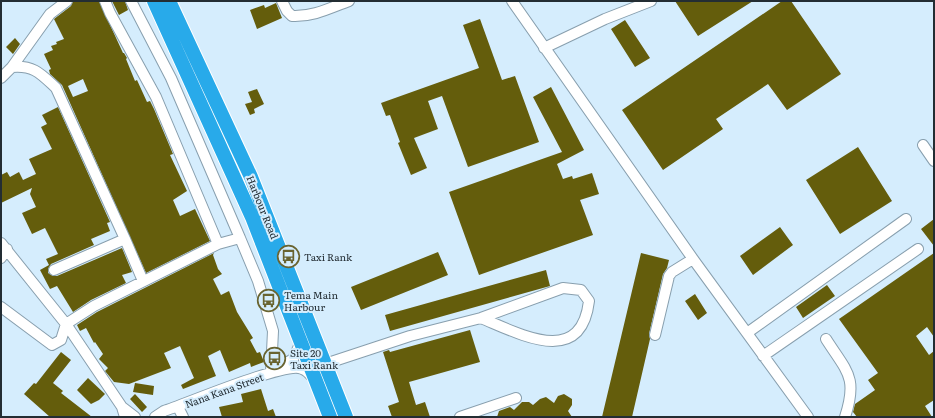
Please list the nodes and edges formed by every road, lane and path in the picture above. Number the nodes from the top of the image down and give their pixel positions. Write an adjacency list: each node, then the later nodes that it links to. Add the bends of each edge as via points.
1 (67, 1): 11 (street, via 50,14)
2 (105, 1): 18 (street, via 156,97)
3 (131, 1): 16 (street, via 171,78)
4 (154, 1): 31 (highway, Harbour Road, via 252,217)
5 (169, 1): 33 (highway, Harbour Road, via 251,177)
6 (282, 1): 7 (street, via 292,16 309,16)
7 (349, 1)
8 (512, 1): 10 (street)
9 (651, 1): 10 (street, via 605,19)
10 (544, 48): 22 (street)
11 (12, 67): 12 (street); 17 (street, via 21,66 37,70 56,88)
12 (1, 78)
13 (923, 145): 14 (street)
14 (934, 161)
15 (906, 219): 28 (street)
16 (240, 238): 18 (street); 34 (street, via 258,282 273,331)
17 (125, 239): 23 (street); 24 (street)
18 (218, 244): 24 (street)
19 (4, 246): 21 (street); 27 (street)
20 (918, 249): 32 (street)
21 (1, 258)
22 (693, 259): 28 (street); 29 (street, via 669,276)
23 (54, 270)
24 (143, 281): 27 (street, via 94,306)
25 (1, 307): 27 (street, via 52,345 61,340)
26 (481, 318): 26 (street, via 563,288 580,290 589,301 587,317 579,332 556,342 535,339); 33 (street, via 410,336)
27 (66, 324): 38 (street)
28 (747, 333): 32 (street)
29 (655, 335)
30 (826, 339): 46 (street, via 850,377 852,391)
31 (301, 342): 34 (street, via 293,358); 35 (highway, Harbour Road)
32 (763, 356): 45 (street)
33 (325, 364): 43 (highway, Harbour Road)
34 (271, 372): 35 (street, via 302,368); 37 (street, Nana Kana Street)
35 (316, 380): 42 (highway, Harbour Road)
36 (516, 398): 44 (street)
37 (178, 407): 40 (street, Nana Kana Street); 41 (street)
38 (123, 412): 39 (street)
39 (135, 417)
40 (155, 417)
41 (182, 417)
42 (330, 417)
43 (346, 417)
44 (460, 417)
45 (808, 417)
46 (845, 417)

